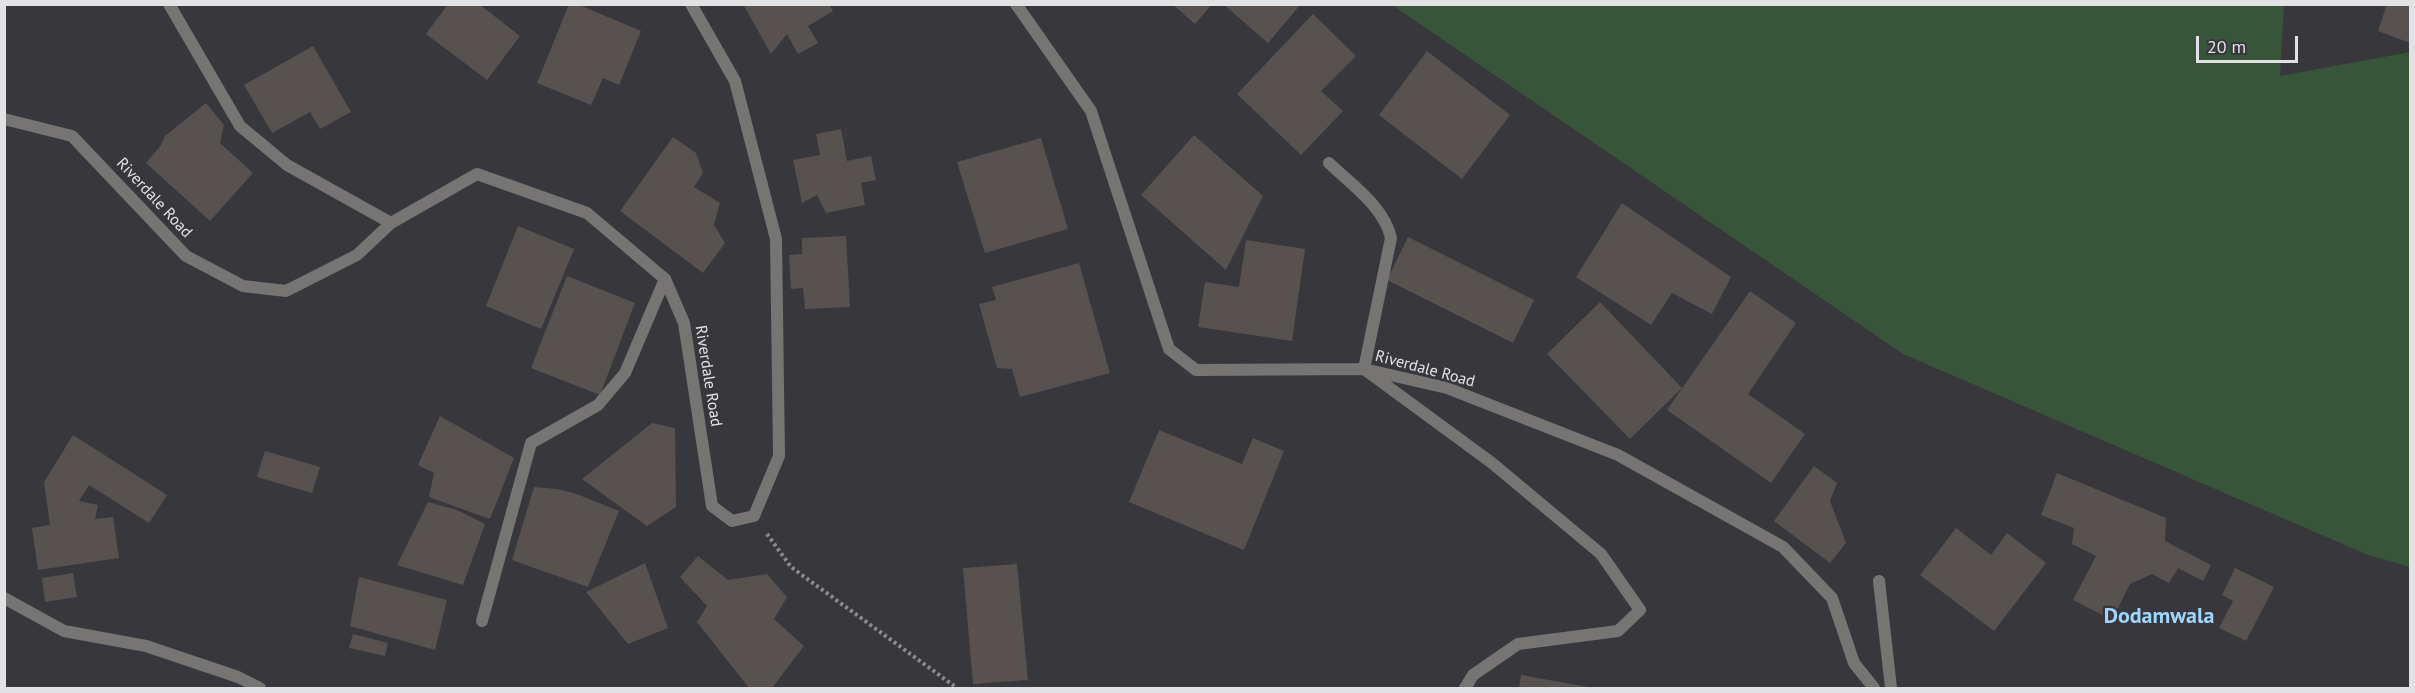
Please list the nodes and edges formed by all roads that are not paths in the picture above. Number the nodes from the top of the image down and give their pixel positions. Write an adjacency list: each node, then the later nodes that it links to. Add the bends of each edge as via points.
1 (169, 4): 6 (street, via 240,126 287,165)
2 (691, 4): 7 (street, Riverdale Road, via 735,81 776,239 779,456 754,516 732,521 711,506 684,323)
3 (1016, 4): 8 (street, Riverdale Road, via 1091,111 1169,349 1196,370)
4 (4, 119): 6 (street, Riverdale Road, via 72,136 186,256 243,286 286,291 357,255)
5 (1329, 163): 8 (street, via 1380,212 1388,222 1391,238)
6 (391, 223): 7 (street, Riverdale Road, via 477,174 587,213)
7 (665, 279): 11 (street, via 625,373 598,405 531,443)
8 (1364, 369): 13 (street, via 1492,462 1601,554 1640,610 1618,631 1518,644 1473,675); 14 (street, Riverdale Road, via 1447,388 1618,455 1783,547 1832,598 1854,663)
9 (1879, 581): 15 (street)
10 (4, 598): 12 (street, via 64,631 146,646)
11 (482, 621)
12 (260, 688)
13 (1465, 688)
14 (1874, 688)
15 (1891, 688)

